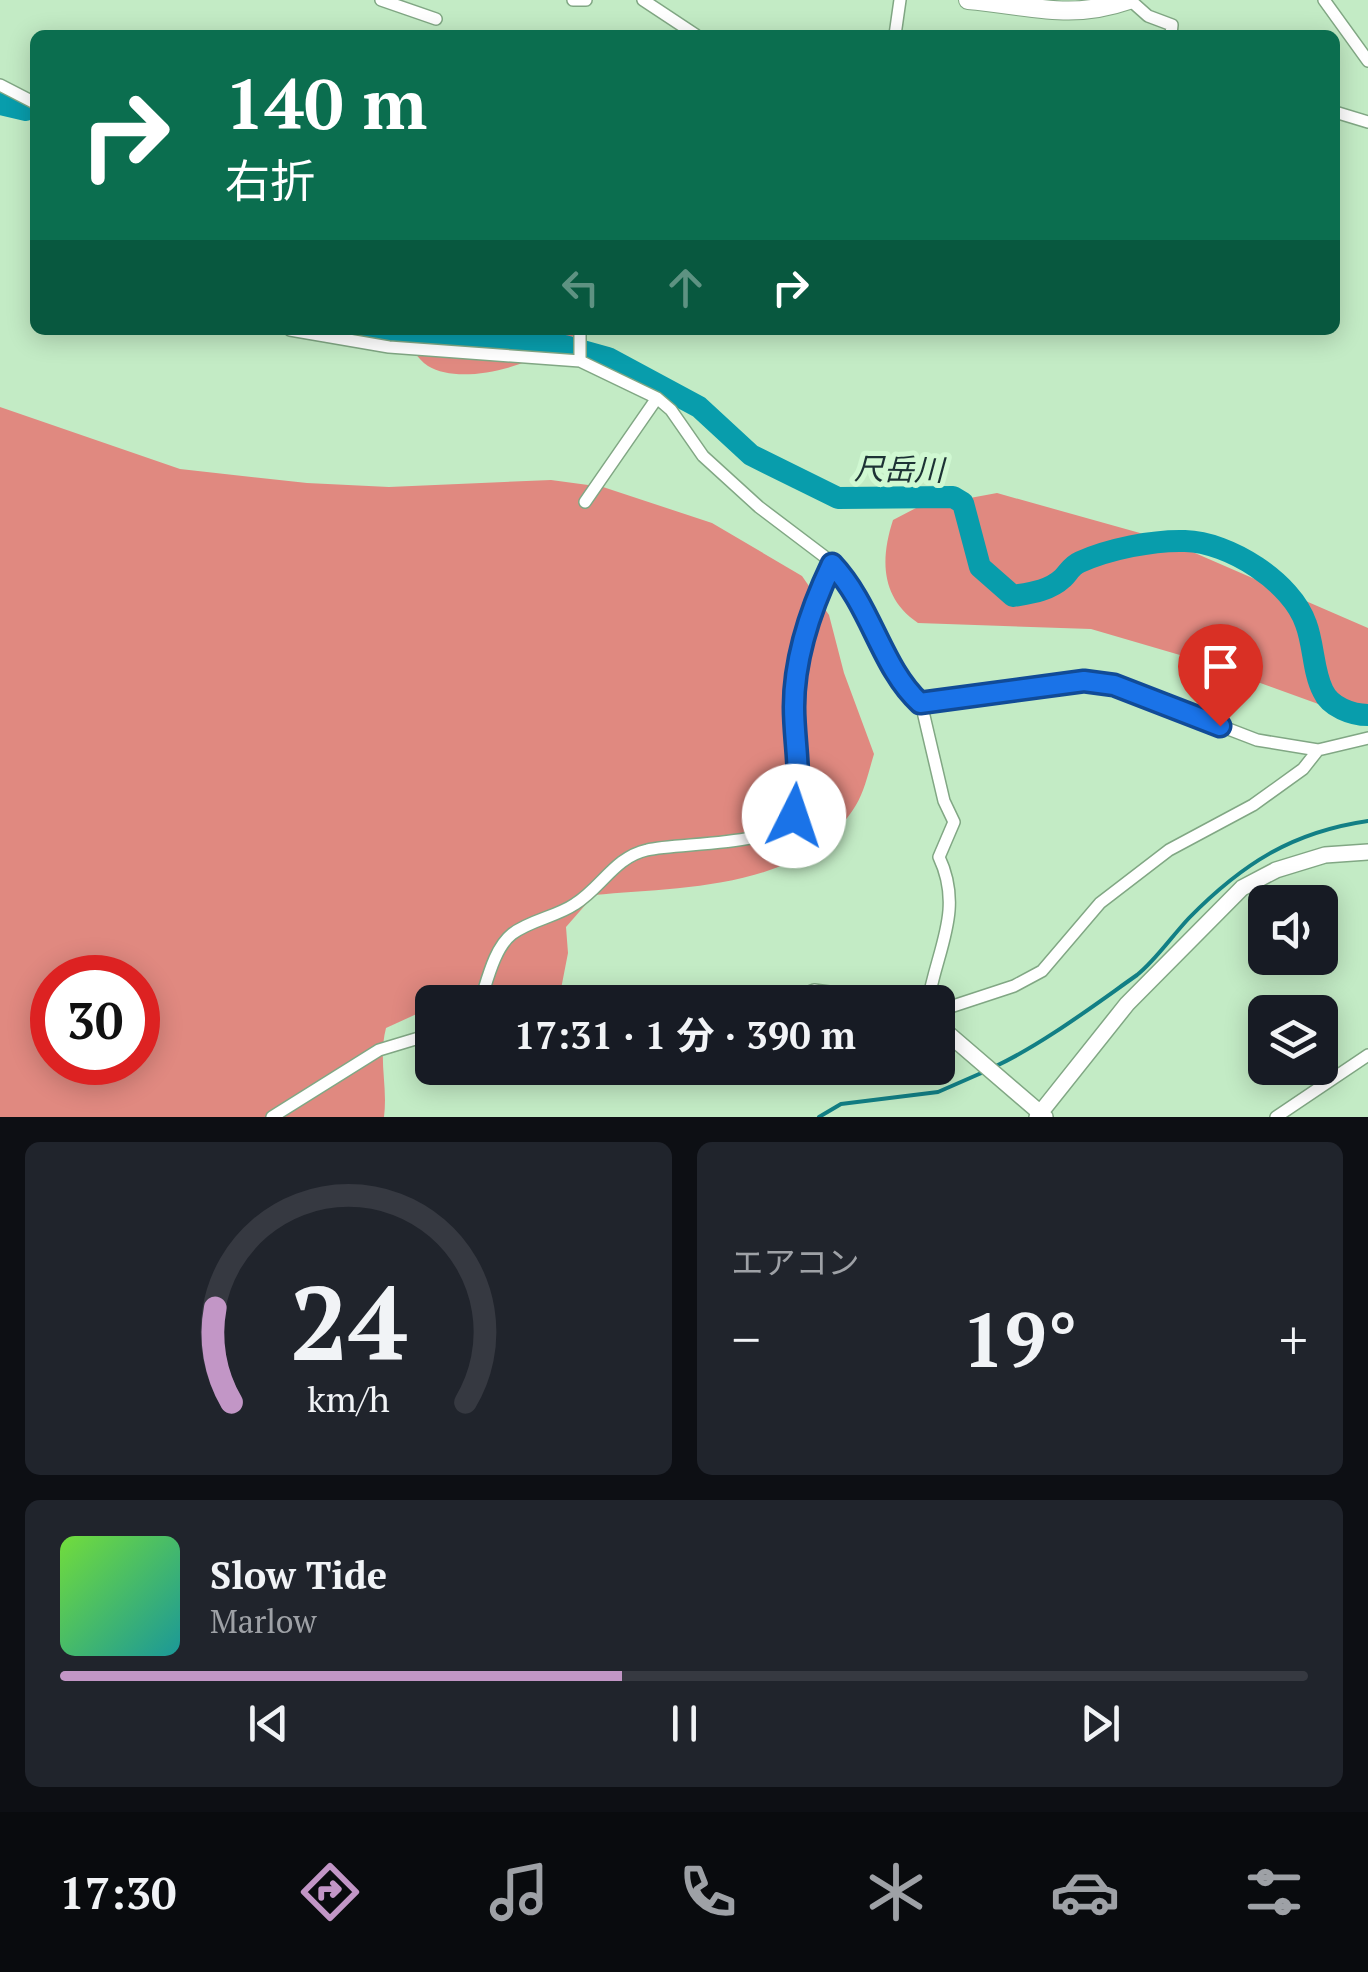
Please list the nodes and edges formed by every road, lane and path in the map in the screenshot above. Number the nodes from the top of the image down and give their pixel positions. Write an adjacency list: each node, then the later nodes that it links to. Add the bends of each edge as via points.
1 (381, 0): 9 (street)
2 (573, 0): 3 (street)
3 (586, 0)
4 (643, 0): 10 (street)
5 (900, 0): 11 (street)
6 (968, 0): 7 (main road, via 1049,13 1097,11)
7 (1130, 0): 12 (street)
8 (1324, 0): 13 (street)
9 (436, 19)
10 (688, 30)
11 (896, 30)
12 (1172, 30)
13 (1368, 61)
14 (0, 85): 15 (street)
15 (30, 100)
16 (1340, 114): 17 (street)
17 (1368, 122)
18 (319, 335): 20 (street, via 389,347)
19 (580, 335): 20 (street)
20 (580, 361): 21 (street)
21 (657, 398): 22 (street); 23 (street, via 703,456)
22 (585, 502)
23 (832, 564): 24 (street, via 857,590 903,687); 28 (street, via 798,664 794,816 753,837 644,850 620,862 576,904 510,935)
24 (920, 703): 26 (street, via 1084,681 1114,685 1257,740); 29 (street, via 954,822 939,857 951,882 951,910)
25 (1368, 738): 26 (street)
26 (1318, 750): 30 (street, via 1304,769 1254,805 1170,850 1100,904 1042,971)
27 (1368, 852): 34 (street, via 1324,855 1242,888 1127,1004)
28 (485, 985)
29 (932, 985)
30 (955, 1005)
31 (415, 1039): 35 (street, via 379,1050)
32 (955, 1041): 34 (street)
33 (1368, 1055): 36 (street)
34 (1041, 1116)
35 (272, 1117)
36 (1276, 1117)

